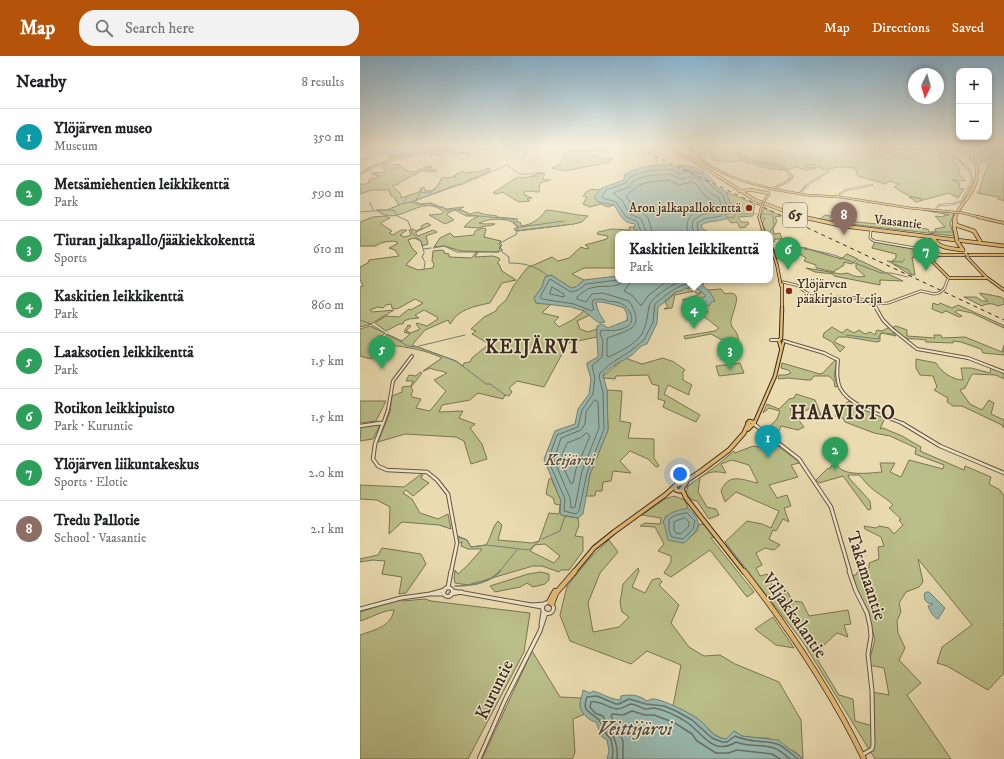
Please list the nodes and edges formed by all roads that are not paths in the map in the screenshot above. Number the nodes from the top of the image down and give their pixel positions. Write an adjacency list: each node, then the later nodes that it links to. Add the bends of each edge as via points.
1 (722, 179): 10 (highway, Vaasantie / 65)
2 (739, 179): 9 (main road)
3 (791, 179): 9 (main road)
4 (816, 179): 12 (street)
5 (972, 179): 14 (street, via 972,184 962,201 938,206)
6 (977, 179): 17 (highway, via 954,218)
7 (979, 179): 15 (highway, via 975,192 959,210)
8 (872, 185): 13 (street, via 846,190)
9 (774, 189): 11 (main road); 12 (main road)
10 (740, 191): 11 (highway); 19 (highway, Vaasantie / 65, via 796,214); 19 (highway, Vaasantie / 65, via 764,204 795,215)
11 (768, 193): 20 (main road, bridge, via 759,214)
12 (799, 194): 13 (main road)
13 (837, 196): 14 (main road)
14 (935, 210): 16 (main road, bridge, via 962,213)
15 (955, 219): 17 (highway); 18 (highway, via 956,225)
16 (1004, 223)
17 (954, 226): 18 (highway); 26 (highway, bridge, via 957,241)
18 (963, 228): 21 (highway, via 974,231)
19 (871, 230): 22 (highway, Vaasantie / 65); 22 (highway, Vaasantie / 65); 27 (street, via 870,238 874,241)
20 (763, 231)
21 (977, 235): 23 (highway, via 977,239); 24 (highway)
22 (933, 236): 23 (highway, Vaasantie / 65); 23 (highway, Vaasantie); 26 (highway, via 934,242 939,246)
23 (970, 240): 24 (highway, Vaasantie); 25 (highway, Vaasantie)
24 (980, 240): 25 (highway, Vaasantie)
25 (1004, 245)
26 (965, 253): 30 (main road)
27 (939, 255): 28 (main road); 31 (main road, via 933,262)
28 (1004, 255)
29 (773, 256): 32 (main road)
30 (988, 278): 31 (main road); 33 (main road)
31 (948, 279): 34 (street, bridge, via 944,289 937,294 921,291 888,303)
32 (782, 283): 34 (street, via 793,284 807,294 808,298 847,298); 35 (main road)
33 (1004, 290)
34 (872, 304): 37 (street, via 883,320 904,341 914,347 935,354 969,358)
35 (782, 341): 39 (main road, via 775,376); 41 (street, via 830,355 838,360 837,378 840,388 858,406 906,425 940,446)
36 (412, 356): 38 (street, via 393,381)
37 (1004, 372)
38 (383, 423): 40 (street); 43 (street, via 373,456 378,466 387,470 427,472 448,494 457,543 450,579)
39 (752, 424): 42 (main road, via 729,450); 53 (street, Takamaantie, via 799,459 826,498 856,591 869,619 871,636 868,663 872,692 873,745)
40 (360, 426)
41 (1004, 473)
42 (679, 488): 49 (main road, via 594,548); 53 (main road, Viljakkalantie, via 765,597 812,663)
43 (451, 589): 44 (street); 45 (street); 48 (street)
44 (445, 590): 46 (street); 47 (street)
45 (463, 592): 48 (street); 50 (street)
46 (430, 594): 47 (street); 51 (street, via 401,598)
47 (444, 594): 48 (street)
48 (451, 594)
49 (549, 603): 50 (street); 52 (street); 52 (street, via 552,610)
50 (528, 605): 52 (street)
51 (360, 609)
52 (544, 611): 54 (street, Kuruntie, via 538,634)
53 (863, 757)
54 (478, 759)

